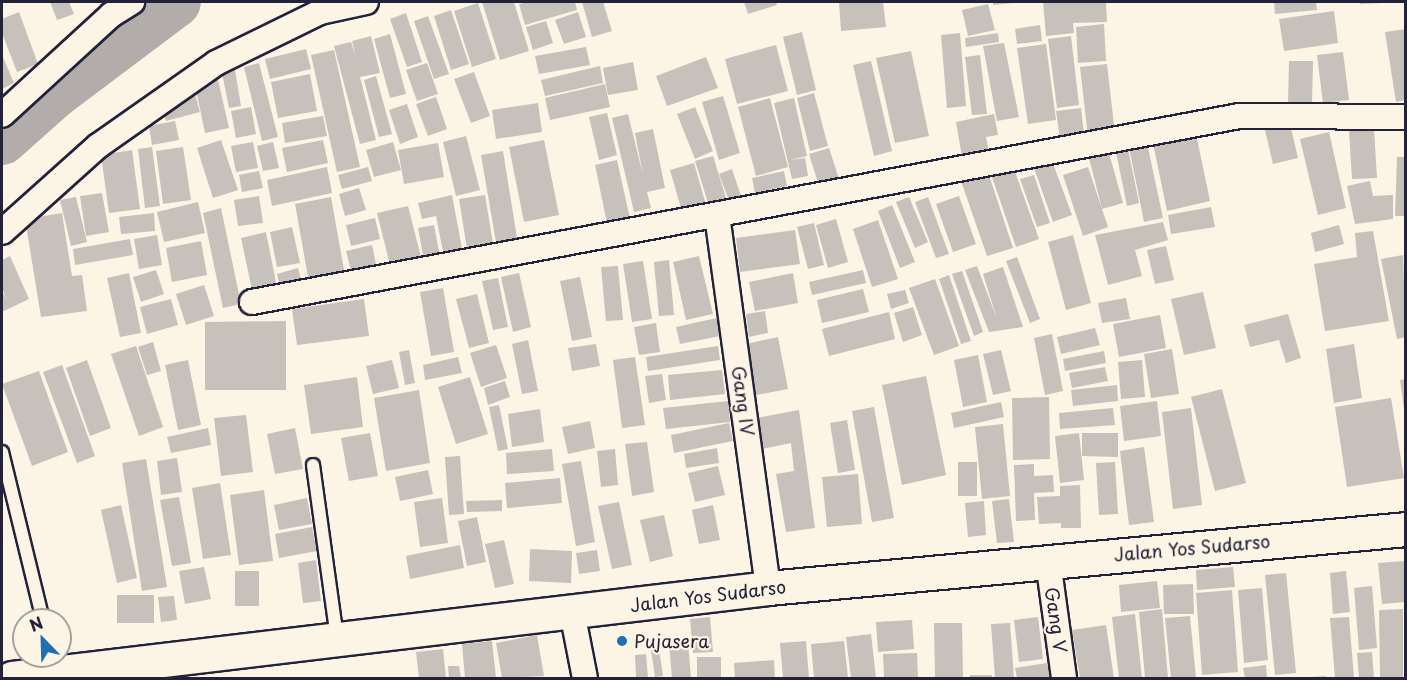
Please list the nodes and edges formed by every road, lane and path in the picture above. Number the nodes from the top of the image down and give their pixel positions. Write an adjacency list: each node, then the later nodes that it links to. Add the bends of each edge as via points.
1 (132, 2): 3 (street)
2 (366, 2): 7 (street, via 320,12 216,63 98,146)
3 (109, 8): 4 (street)
4 (2, 115)
5 (1406, 117): 6 (street, via 1239,116)
6 (717, 215): 8 (street); 13 (street, Gang IV)
7 (2, 232)
8 (252, 302)
9 (2, 452): 14 (lane)
10 (313, 465): 16 (lane)
11 (1406, 529): 12 (main road, Jalan Yos Sudarso)
12 (1048, 561): 13 (main road, Jalan Yos Sudarso); 21 (street, Gang V)
13 (768, 588): 15 (main road, Jalan Yos Sudarso)
14 (40, 608)
15 (572, 612): 16 (main road, Jalan Yos Sudarso); 20 (street)
16 (337, 639): 17 (main road, Jalan Yos Sudarso)
17 (180, 668): 18 (main road, Jalan Yos Sudarso)
18 (54, 669): 19 (main road, Jalan Yos Sudarso)
19 (12, 678)
20 (585, 678)
21 (1064, 678)

